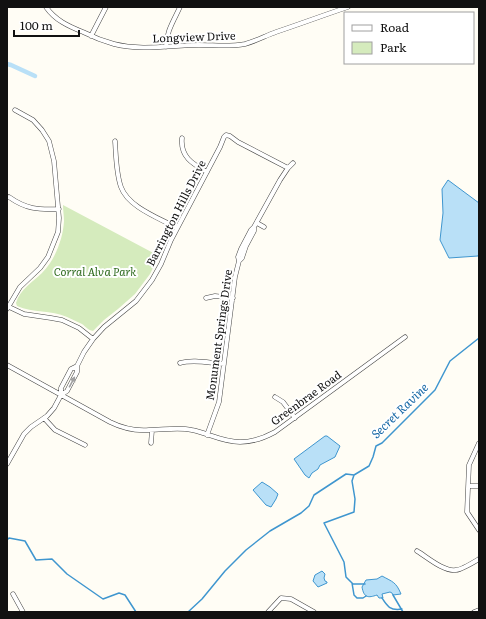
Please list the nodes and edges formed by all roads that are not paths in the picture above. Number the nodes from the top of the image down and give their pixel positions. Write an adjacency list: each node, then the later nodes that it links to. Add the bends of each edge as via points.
1 (46, 7): 6 (street, Longview Drive, via 63,23)
2 (106, 7): 6 (street)
3 (180, 7): 7 (street, via 168,31)
4 (348, 7): 5 (street, Longview Drive)
5 (342, 8): 7 (street, Longview Drive, via 245,44)
6 (91, 36): 7 (street, Longview Drive, via 123,46)
7 (166, 47)
8 (15, 110): 15 (street, via 33,120 49,141 53,153)
9 (182, 138): 13 (street, via 182,147 187,158)
10 (115, 141): 18 (street, via 122,190 135,206)
11 (292, 163): 12 (street, Monument Springs Drive)
12 (288, 168): 13 (street, Barrington Hills Drive, via 226,136); 16 (street, Monument Springs Drive)
13 (207, 172): 18 (street, Barrington Hills Drive)
14 (9, 196): 15 (street, via 22,205 33,208)
15 (59, 208): 21 (street, via 58,232 48,257 20,287)
16 (255, 225): 17 (street); 20 (street, Monument Springs Drive, via 238,257)
17 (264, 227)
18 (177, 228): 23 (street, Barrington Hills Drive, via 147,288)
19 (206, 298): 20 (street)
20 (233, 298): 25 (street, Monument Springs Drive)
21 (7, 307): 23 (street, via 24,314 62,320)
22 (405, 337): 30 (street, Greenbrae Road)
23 (93, 339): 27 (street, Barrington Hills Drive, via 76,366 74,379 67,391)
24 (180, 363): 25 (street, via 197,361)
25 (224, 364): 32 (street, Monument Springs Drive, via 219,402)
26 (7, 365): 27 (street, Greenbrae Road)
27 (61, 395): 29 (street, Barrington Hills Drive, via 54,408); 31 (street, Greenbrae Road, via 118,426 134,430)
28 (275, 397): 30 (street, via 283,402)
29 (44, 418): 35 (street, via 55,430); 36 (street, Barrington Hills Drive, via 24,434)
30 (295, 418): 32 (street, Greenbrae Road, via 270,435 251,441 228,441)
31 (152, 430): 32 (street, Greenbrae Road, via 186,429); 33 (street)
32 (207, 435)
33 (152, 443)
34 (479, 443): 37 (street, via 469,465)
35 (85, 445)
36 (7, 464)
37 (468, 486): 38 (street); 39 (street, via 466,512)
38 (479, 486)
39 (479, 530)
40 (418, 551): 41 (street, via 446,569 456,570)
41 (479, 559)
42 (13, 594): 44 (street)
43 (479, 610): 47 (street)
44 (23, 612)
45 (268, 612): 46 (street, via 281,598 291,599)
46 (314, 612)
47 (474, 612)

